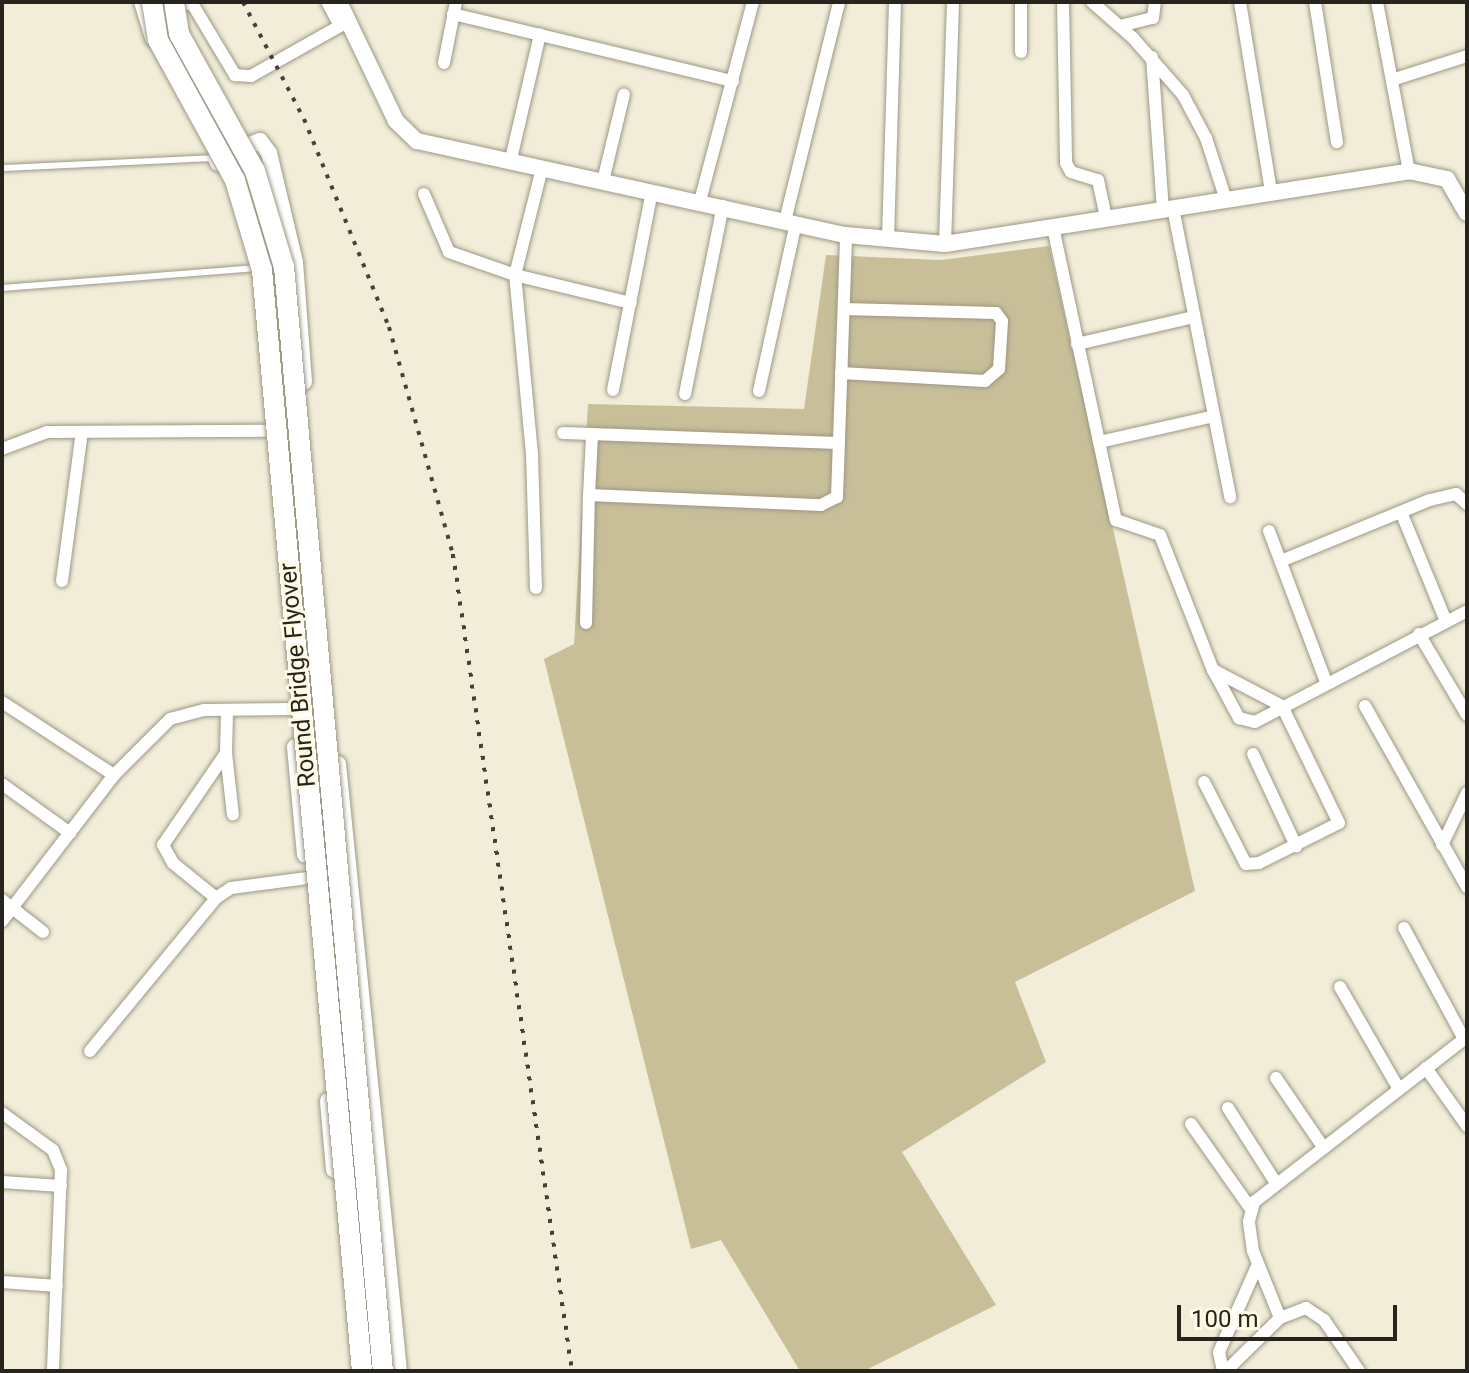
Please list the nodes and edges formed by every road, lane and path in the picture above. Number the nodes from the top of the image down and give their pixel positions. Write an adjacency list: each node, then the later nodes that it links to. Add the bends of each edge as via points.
1 (140, 2): 29 (street, via 153,44)
2 (152, 2): 126 (main road, Round Bridge Flyover, bridge, via 158,40 235,180 262,270)
3 (174, 2): 127 (main road, Round Bridge Flyover, bridge, via 179,34 264,191 284,267)
4 (183, 2): 5 (street, via 193,5 235,75 251,76 340,26)
5 (327, 2)
6 (339, 2): 30 (street, via 406,132 442,147)
7 (753, 2): 26 (street)
8 (839, 2): 44 (street)
9 (953, 2): 48 (street)
10 (1021, 2): 21 (street)
11 (1063, 2): 43 (street, via 1066,163 1071,172 1098,180)
12 (1092, 2): 19 (street)
13 (1155, 2): 19 (street, via 1153,18)
14 (1240, 2): 36 (street)
15 (1315, 2): 28 (street)
16 (1377, 2): 25 (street)
17 (891, 3): 47 (street)
18 (454, 8): 20 (street); 24 (street)
19 (1120, 26): 23 (street)
20 (540, 34): 26 (street); 30 (street)
21 (1021, 52)
22 (1467, 56): 25 (street)
23 (1152, 57): 38 (street, via 1195,113); 41 (street)
24 (444, 63)
25 (1392, 80): 33 (street)
26 (733, 81): 39 (street)
27 (624, 94): 34 (street)
28 (1337, 142)
29 (216, 158): 31 (lane); 49 (street, via 238,206); 128 (street, via 260,141 278,180 295,262 320,581)
30 (511, 159): 32 (street)
31 (2, 168)
32 (542, 168): 34 (street); 50 (street)
33 (1409, 171): 36 (street); 42 (street, via 1447,179)
34 (603, 181): 35 (street)
35 (652, 192): 39 (street); 52 (street)
36 (1271, 192): 38 (street)
37 (424, 194): 50 (street, via 449,252)
38 (1226, 200): 41 (street)
39 (700, 201): 40 (street)
40 (723, 206): 44 (street); 59 (street)
41 (1168, 209): 43 (street); 54 (street)
42 (1467, 213)
43 (1106, 219): 45 (street)
44 (790, 222): 46 (street); 58 (street)
45 (1053, 227): 48 (street); 55 (street)
46 (846, 235): 47 (street); 53 (street)
47 (888, 239): 48 (street)
48 (945, 244)
49 (254, 268): 51 (lane); 61 (street)
50 (515, 275): 52 (street); 75 (street, via 532,454)
51 (2, 288)
52 (631, 303): 57 (street)
53 (844, 309): 56 (street); 56 (street, via 996,313 1002,321 999,369 985,381)
54 (1194, 317): 55 (street); 60 (street)
55 (1077, 344): 65 (street)
56 (841, 373): 66 (street)
57 (613, 390)
58 (759, 391)
59 (685, 394)
60 (1214, 416): 65 (street); 69 (street)
61 (268, 431): 62 (street); 85 (street)
62 (82, 432): 67 (street, via 38,434); 74 (street)
63 (563, 433): 64 (street)
64 (592, 435): 66 (street); 68 (street)
65 (1099, 442): 80 (street, via 1116,520 1160,535)
66 (839, 443): 68 (street, via 837,497 830,504)
67 (2, 449)
68 (589, 495): 78 (street)
69 (1230, 497)
70 (1467, 504): 71 (street, via 1453,494)
71 (1401, 512): 73 (street); 77 (street)
72 (1269, 531): 73 (street)
73 (1281, 561): 81 (street)
74 (62, 581)
75 (536, 588)
76 (1467, 611): 77 (street)
77 (1446, 621): 79 (street)
78 (586, 623)
79 (1419, 634): 81 (street); 87 (street)
80 (1213, 670): 83 (street); 83 (street, via 1244,723)
81 (1326, 682): 83 (street)
82 (2, 702): 90 (street)
83 (1282, 706): 97 (street, via 1339,820 1334,829)
84 (1365, 706): 96 (street)
85 (292, 709): 86 (street); 98 (street)
86 (227, 711): 88 (street); 90 (street, via 189,712 170,719)
87 (1467, 715)
88 (226, 753): 94 (street); 100 (street, via 163,845 173,863)
89 (1253, 754): 97 (street)
90 (114, 775): 95 (street)
91 (1204, 782): 97 (street, via 1246,864)
92 (2, 784): 95 (street)
93 (1467, 793): 96 (street)
94 (233, 815)
95 (70, 833): 101 (street)
96 (1442, 845): 99 (street)
97 (1296, 846)
98 (307, 878): 100 (street, via 231,888); 125 (street)
99 (1467, 887)
100 (216, 898): 107 (street)
101 (7, 904): 102 (street); 104 (street)
102 (2, 921)
103 (1404, 928): 106 (street)
104 (43, 932)
105 (1340, 987): 110 (street)
106 (1466, 1038): 108 (street)
107 (90, 1051)
108 (1426, 1068): 110 (street); 114 (street)
109 (1276, 1078): 115 (street)
110 (1399, 1089): 115 (street)
111 (1228, 1108): 117 (street)
112 (2, 1113): 118 (street, via 53,1150)
113 (1191, 1124): 119 (street)
114 (1467, 1126)
115 (1323, 1147): 117 (street)
116 (2, 1182): 118 (street)
117 (1276, 1183): 119 (street)
118 (61, 1186): 122 (street)
119 (1251, 1209): 120 (street)
120 (1258, 1264): 123 (street); 129 (street, via 1219,1352)
121 (2, 1282): 122 (street)
122 (57, 1286): 124 (street)
123 (1280, 1318): 129 (street); 130 (street, via 1298,1309 1314,1312)
124 (53, 1371)
125 (353, 1371)
126 (362, 1371)
127 (383, 1371)
128 (399, 1371)
129 (1224, 1371)
130 (1359, 1371)

